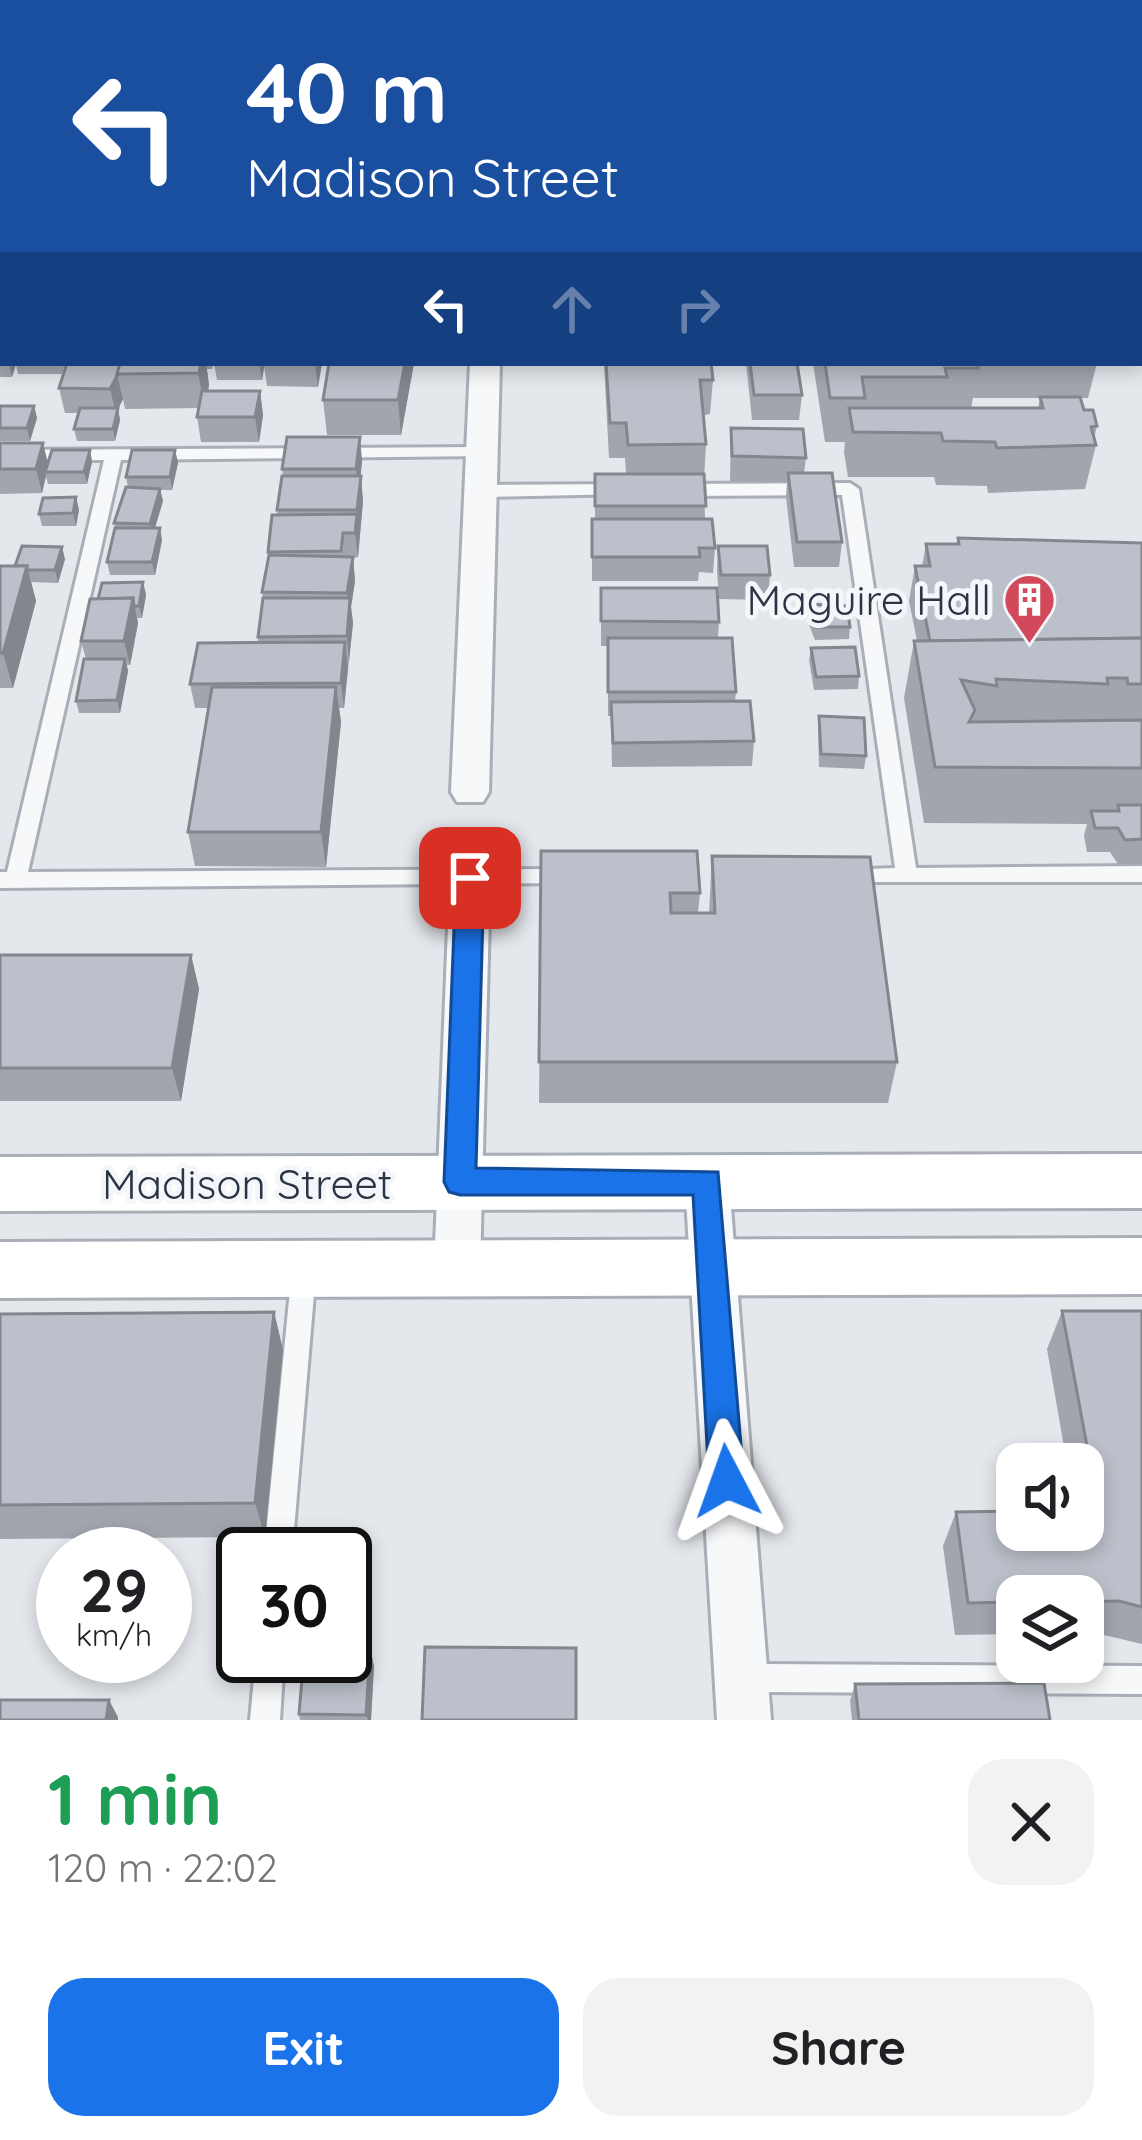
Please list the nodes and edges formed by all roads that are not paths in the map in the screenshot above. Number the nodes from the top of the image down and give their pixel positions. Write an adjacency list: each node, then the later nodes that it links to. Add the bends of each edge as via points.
1 (485, 366): 2 (street)
2 (482, 452): 4 (lane); 7 (street)
3 (0, 454): 4 (lane)
4 (114, 454): 14 (lane)
5 (638, 490): 7 (lane)
6 (661, 490): 11 (lane, via 850,490)
7 (481, 491): 8 (street)
8 (470, 792)
9 (1142, 874): 11 (lane)
10 (814, 876): 11 (lane)
11 (907, 876)
12 (470, 878): 13 (lane); 14 (lane); 17 (street)
13 (581, 878)
14 (8, 880)
15 (707, 1181): 16 (main road, Madison Street); 17 (main road, Madison Street); 20 (street)
16 (1142, 1181)
17 (460, 1182): 18 (main road, Madison Street); 21 (street)
18 (0, 1184)
19 (1142, 1266): 20 (main road, Madison Street)
20 (713, 1268): 21 (main road, Madison Street); 27 (street)
21 (457, 1269): 23 (main road, Madison Street)
22 (0, 1270): 23 (main road, Madison Street)
23 (304, 1270): 24 (lane)
24 (280, 1527)
25 (1142, 1680): 27 (lane)
26 (268, 1683): 28 (lane)
27 (743, 1699)
28 (265, 1720)

